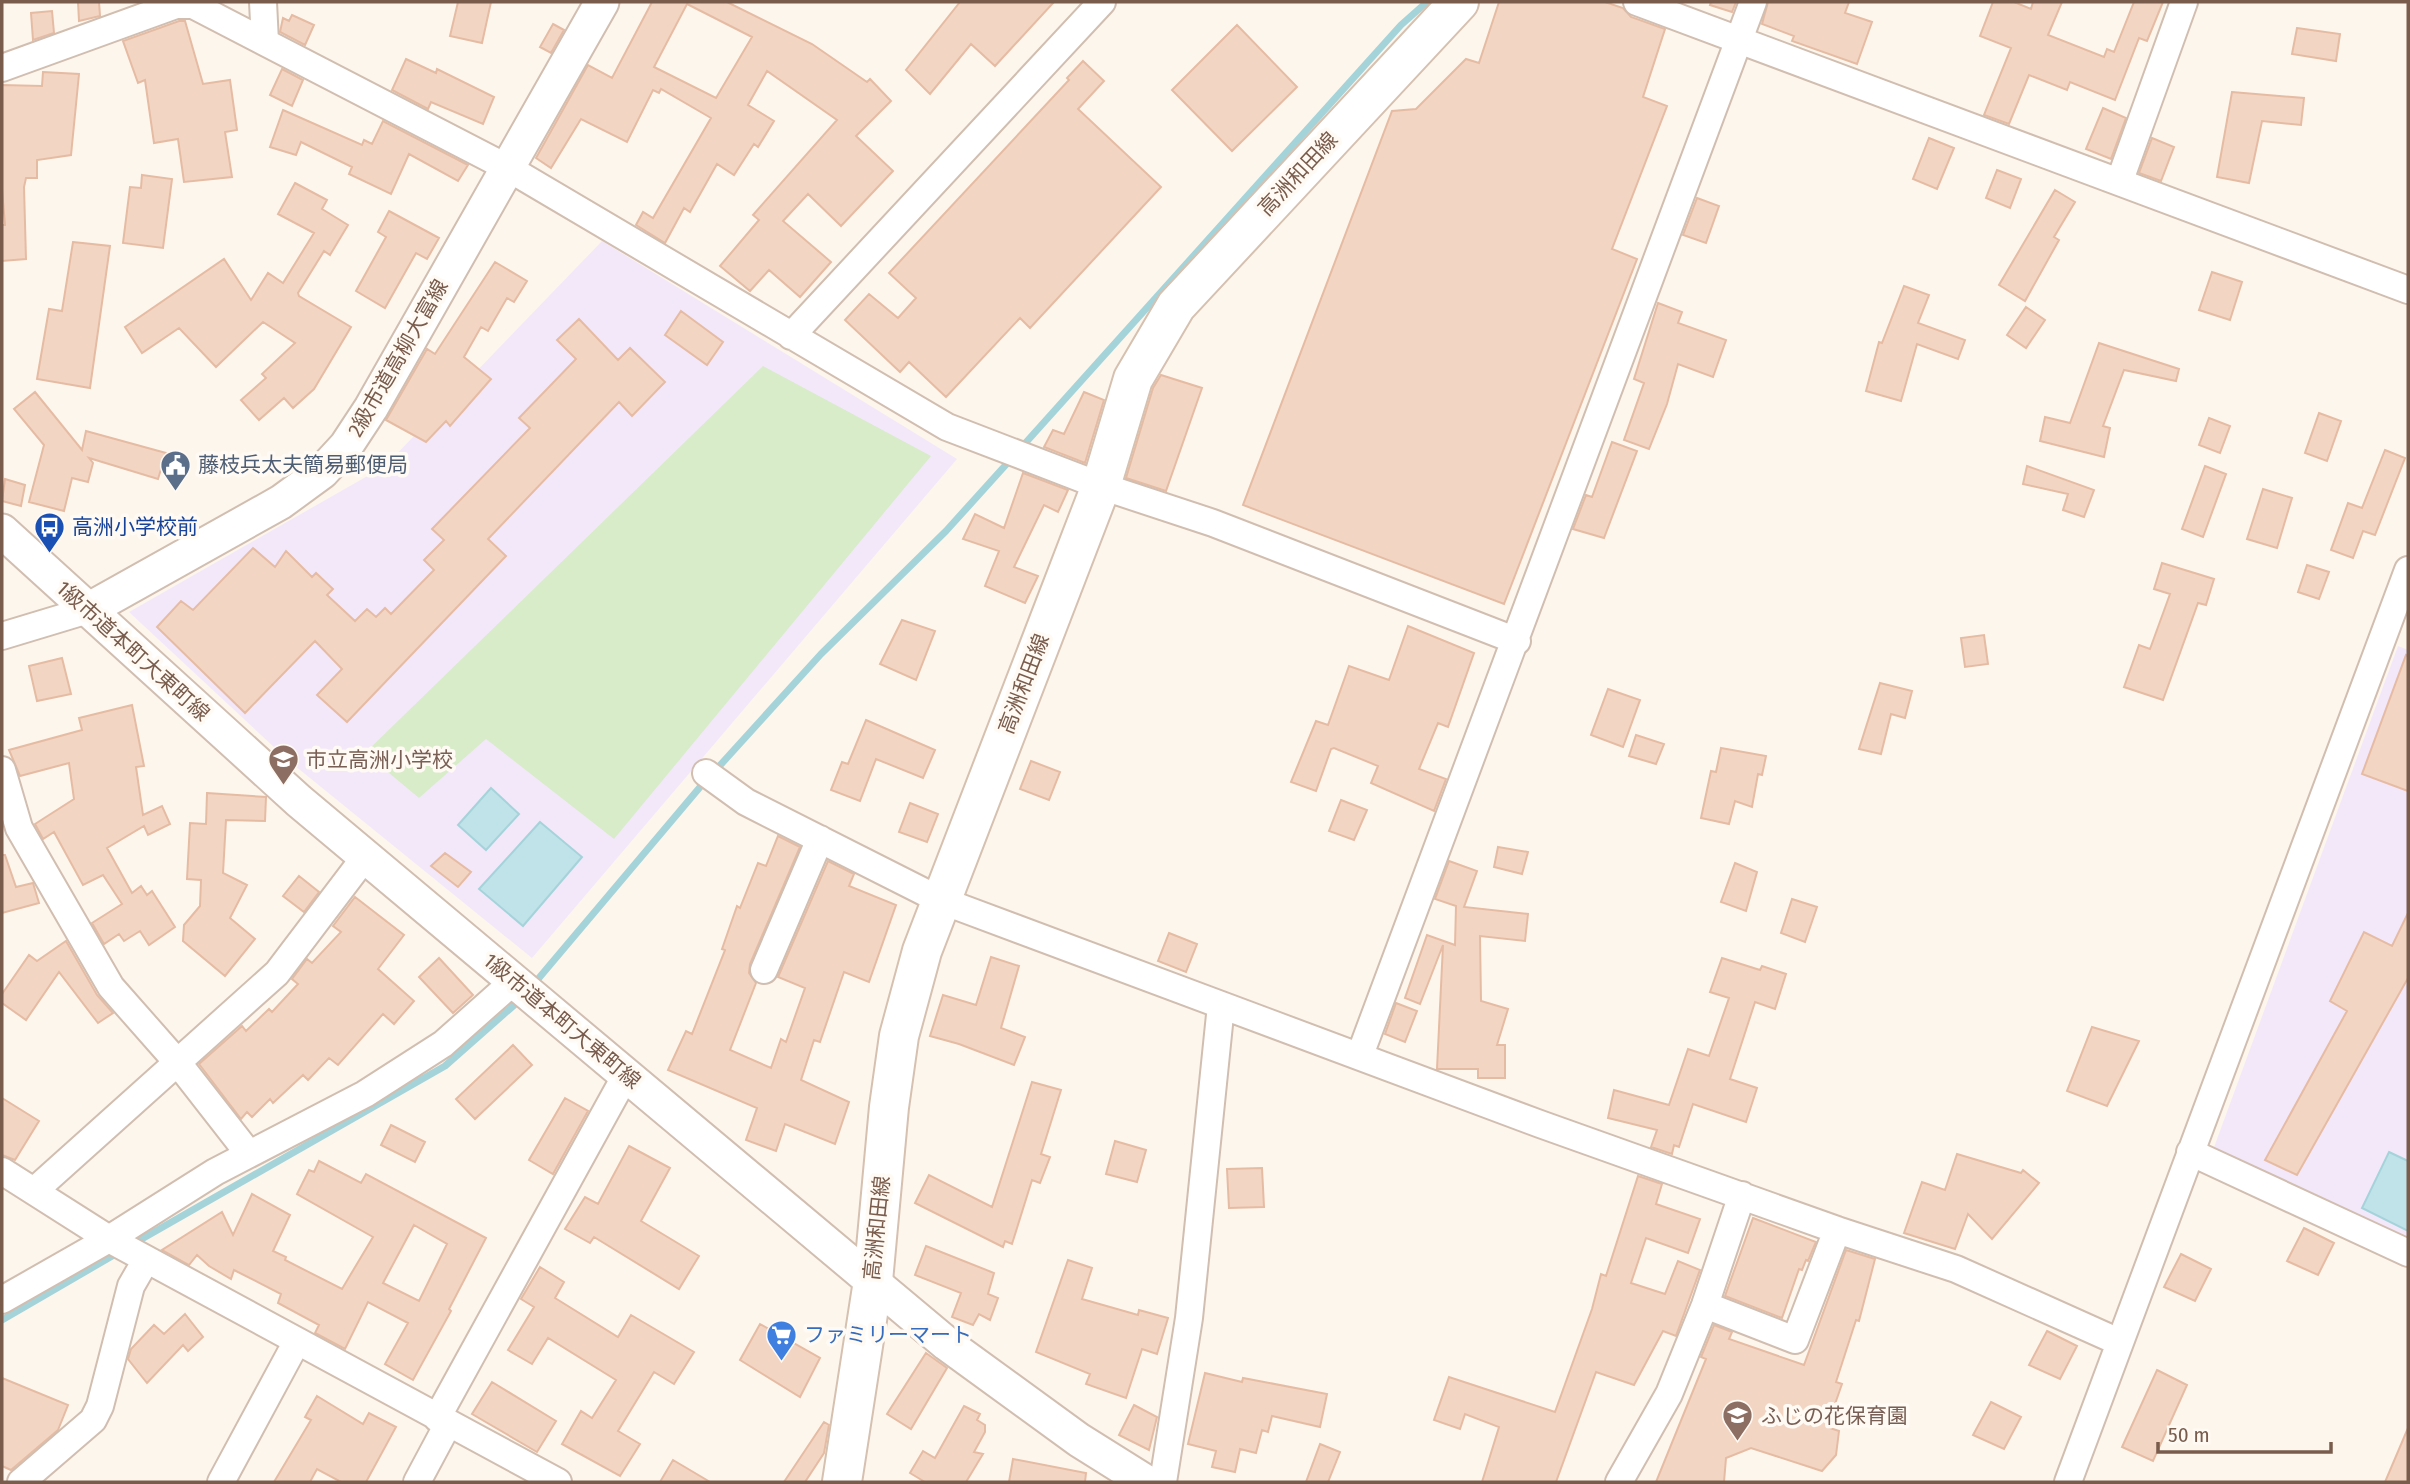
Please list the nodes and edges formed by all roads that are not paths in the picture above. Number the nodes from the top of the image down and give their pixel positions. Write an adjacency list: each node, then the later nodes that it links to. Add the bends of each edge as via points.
1 (263, 2): 11 (street)
2 (602, 2): 13 (street, 2級市道高柳大富線)
3 (1459, 2): 17 (main road, 高洲和田線, via 1177,306 1133,379)
4 (1637, 2): 9 (street)
5 (1753, 2): 10 (street)
6 (2184, 2): 14 (street)
7 (1099, 3): 16 (street)
8 (176, 4): 11 (street, via 193,5); 12 (street)
9 (1686, 11): 10 (street)
10 (1738, 41): 14 (street); 23 (street)
11 (265, 43): 13 (street)
12 (2, 68)
13 (508, 168): 16 (street); 20 (street, 2級市道高柳大富線, via 371,408 322,472 281,502)
14 (2120, 180): 15 (street)
15 (2408, 290)
16 (792, 336): 17 (street, via 947,427)
17 (1101, 486): 23 (street, via 1213,523); 28 (main road, 高洲和田線)
18 (2, 531): 20 (street, 1級市道本町大東町線)
19 (2408, 570): 22 (street)
20 (88, 610): 21 (street); 27 (street, 1級市道本町大東町線)
21 (2, 636)
22 (2397, 636): 35 (street)
23 (1517, 641): 32 (street)
24 (2, 770): 33 (street, via 19,828 111,987)
25 (706, 773): 26 (street, via 746,802)
26 (820, 839): 28 (street); 29 (street)
27 (365, 857): 30 (street, 1級市道本町大東町線); 33 (street, via 277,973)
28 (940, 900): 31 (street); 44 (main road, 高洲和田線, via 900,1036)
29 (764, 970)
30 (514, 981): 34 (street, 1級市道本町大東町線); 36 (street, via 443,1044 365,1094)
31 (1221, 1005): 32 (street); 56 (street, via 1189,1318)
32 (1360, 1055): 39 (street)
33 (178, 1063): 36 (street); 38 (street)
34 (626, 1075): 44 (street, 1級市道本町大東町線); 49 (street)
35 (2190, 1152): 42 (street); 47 (street)
36 (249, 1154): 41 (street)
37 (2, 1171): 38 (street)
38 (34, 1191): 41 (street)
39 (1742, 1195): 40 (street); 46 (street)
40 (1837, 1230): 46 (street, via 1795,1340); 47 (street, via 1956,1269)
41 (110, 1239): 43 (street); 45 (street)
42 (2408, 1253)
43 (146, 1259): 48 (street); 50 (street, via 131,1286 93,1420)
44 (873, 1281): 54 (main road, 高洲和田線); 55 (street, 1級市道本町大東町線, via 947,1344 1079,1440)
45 (2, 1300)
46 (1705, 1305): 57 (street, via 1669,1394)
47 (2119, 1342): 58 (street)
48 (296, 1343): 49 (street); 51 (street)
49 (443, 1421): 52 (street); 53 (street)
50 (21, 1482)
51 (221, 1482)
52 (417, 1482)
53 (558, 1482)
54 (842, 1482)
55 (1146, 1482)
56 (1163, 1482)
57 (1619, 1482)
58 (2068, 1482)

